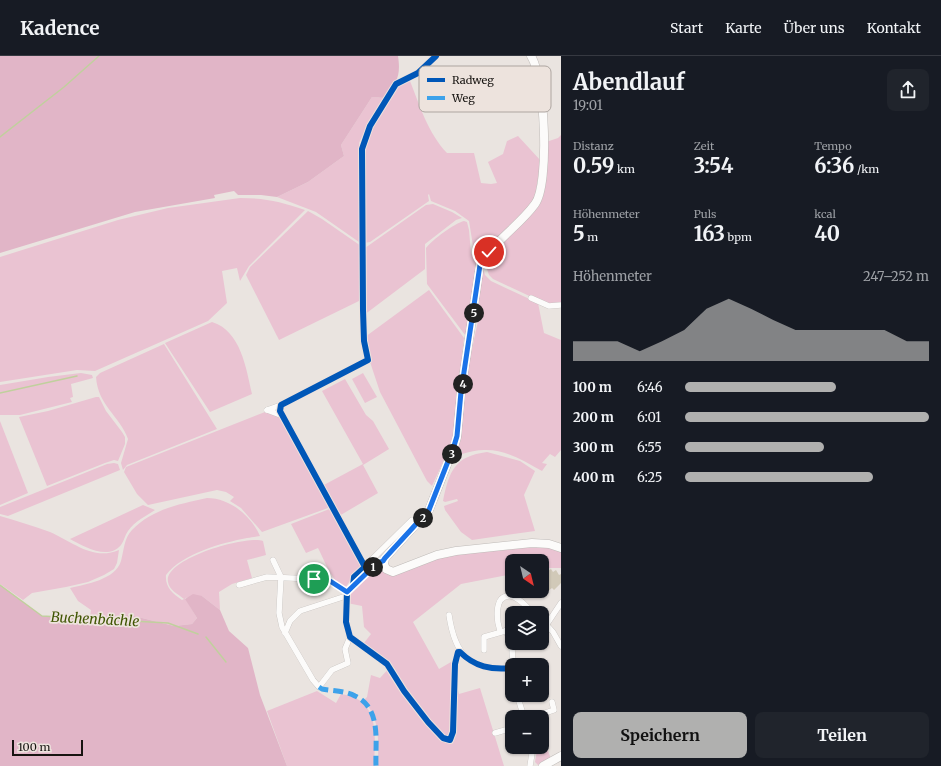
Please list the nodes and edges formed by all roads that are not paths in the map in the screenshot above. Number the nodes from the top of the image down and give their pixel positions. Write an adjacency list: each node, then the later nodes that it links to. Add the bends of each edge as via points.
1 (531, 56): 2 (street)
2 (536, 66)
3 (542, 112): 7 (street, via 544,157 541,192 536,204 489,252 480,265 457,436 433,503)
4 (531, 298): 5 (street, via 549,306)
5 (561, 305)
6 (283, 416): 11 (street)
7 (418, 524): 10 (street); 11 (street, via 412,520)
8 (561, 548): 10 (street, via 532,543 456,551 437,555 392,572 386,569)
9 (273, 560): 12 (street)
10 (383, 561): 14 (street, via 377,563)
11 (365, 567): 14 (street, via 354,577)
12 (281, 577): 13 (street, via 260,578); 15 (street, via 330,581); 23 (street, via 279,613)
13 (239, 585)
14 (353, 586): 15 (street)
15 (346, 594): 23 (street, via 300,611 290,621); 24 (street, via 346,622)
16 (561, 603): 19 (street)
17 (525, 606): 21 (street, via 510,596 499,603 498,610)
18 (449, 615): 27 (street, via 456,643 465,657 481,666)
19 (549, 621)
20 (549, 627): 25 (street)
21 (505, 628)
22 (505, 630): 26 (street, via 484,637)
23 (285, 633): 24 (street, via 319,686 332,670 348,663 345,649)
24 (350, 637): 28 (street)
25 (561, 646)
26 (484, 650)
27 (505, 668)
28 (393, 672)
29 (552, 702): 30 (street, via 554,710)
30 (549, 712)
31 (505, 730): 32 (street)
32 (495, 733)
33 (532, 754): 35 (street)
34 (561, 756): 36 (street)
35 (530, 766)
36 (543, 766)

